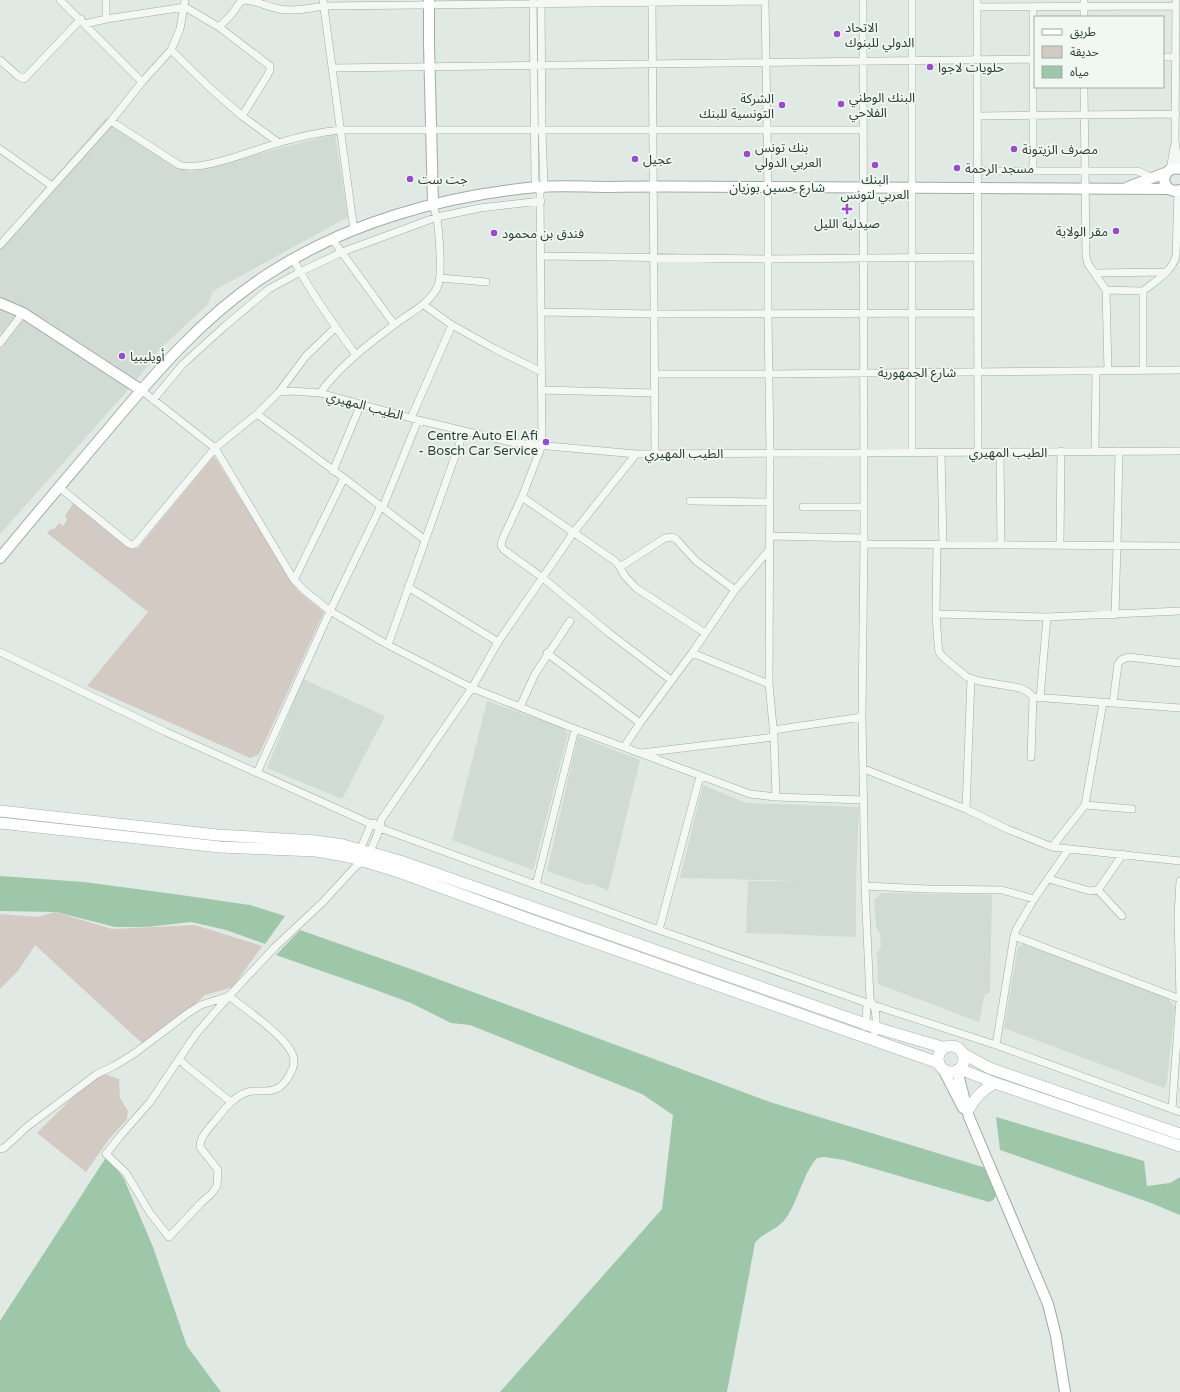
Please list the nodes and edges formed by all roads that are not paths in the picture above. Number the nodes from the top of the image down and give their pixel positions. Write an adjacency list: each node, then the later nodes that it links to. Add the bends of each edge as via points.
1 (60, 0): 19 (street)
2 (106, 0): 18 (street)
3 (245, 0): 12 (street, via 281,10 306,9); 20 (street, via 241,1)
4 (764, 0): 7 (street); 30 (street)
5 (863, 0): 29 (street)
6 (912, 0): 27 (street)
7 (652, 1): 10 (street); 31 (street)
8 (429, 2): 9 (street); 12 (street); 34 (main road)
9 (533, 2): 10 (street); 32 (street)
10 (541, 2): 33 (street)
11 (185, 3): 18 (street); 20 (street); 22 (street, via 180,29)
12 (324, 3): 35 (street)
13 (977, 3): 16 (street); 28 (street)
14 (1084, 3): 15 (street); 16 (street); 17 (street)
15 (1176, 3): 21 (street)
16 (1033, 6): 25 (street)
17 (1084, 16)
18 (106, 19): 19 (street)
19 (83, 22): 26 (street, via 24,79); 36 (street)
20 (219, 27): 41 (street, via 271,68)
21 (1178, 35): 24 (street)
22 (171, 50): 36 (street); 41 (street)
23 (1164, 57): 24 (street)
24 (1176, 57): 38 (street)
25 (1034, 59): 28 (street); 39 (street)
26 (0, 60)
27 (912, 60): 28 (street); 29 (street); 62 (street)
28 (977, 60): 42 (street)
29 (863, 61): 30 (street); 50 (street)
30 (766, 63): 31 (street); 49 (street)
31 (653, 64): 33 (street); 48 (street)
32 (534, 65): 33 (street); 34 (street); 46 (street)
33 (542, 65): 47 (street)
34 (430, 66): 35 (street); 45 (main road)
35 (332, 68): 44 (street)
36 (142, 82): 43 (street)
37 (1084, 88): 40 (street)
38 (1176, 114): 40 (street); 53 (street)
39 (1033, 115): 40 (street); 42 (street); 55 (street)
40 (1084, 115): 56 (street)
41 (242, 116): 51 (street)
42 (978, 116): 54 (street)
43 (111, 121): 51 (street, via 179,165 189,167 207,165); 58 (street)
44 (341, 130): 45 (street); 51 (street); 72 (street)
45 (430, 130): 46 (street); 70 (main road)
46 (534, 130): 47 (street); 65 (street, via 535,180)
47 (542, 130): 48 (street); 65 (street)
48 (654, 130): 49 (street); 59 (street)
49 (767, 130): 50 (street); 60 (street)
50 (863, 130): 61 (street)
51 (279, 143)
52 (0, 149): 58 (street)
53 (1174, 170): 57 (main road, شارع حسين بوزيان); 67 (main road, via 1164,182)
54 (978, 171): 55 (street); 63 (street)
55 (1033, 171): 56 (street)
56 (1085, 171): 57 (street, via 1138,171); 64 (street)
57 (1153, 178): 66 (main road, شارع حسين بوزيان)
58 (52, 186): 74 (street)
59 (654, 186): 60 (main road, شارع حسين بوزيان); 65 (main road, شارع حسين بوزيان); 78 (street)
60 (768, 187): 61 (main road, شارع حسين بوزيان); 82 (street)
61 (863, 187): 62 (main road, شارع حسين بوزيان); 79 (street)
62 (913, 188): 63 (main road, شارع حسين بوزيان); 80 (street)
63 (978, 188): 64 (main road, شارع حسين بوزيان); 77 (street)
64 (1085, 188): 66 (main road, شارع حسين بوزيان); 85 (street, via 1086,256)
65 (540, 189): 68 (street); 70 (main road, شارع حسين بوزيان, via 480,194)
66 (1122, 189): 67 (main road, شارع حسين بوزيان)
67 (1176, 190): 69 (street)
68 (541, 202): 71 (street, via 480,208); 76 (street)
69 (1179, 203): 84 (street, via 1175,262)
70 (433, 204): 71 (street); 72 (main road, شارع حسين بوزيان)
71 (437, 217): 75 (street); 86 (street)
72 (354, 230): 73 (main road, شارع حسين بوزيان)
73 (332, 239): 75 (street); 81 (main road, شارع حسين بوزيان)
74 (1, 241)
75 (342, 252): 83 (street); 99 (street)
76 (541, 256): 78 (street); 92 (street)
77 (978, 257): 80 (street); 96 (street)
78 (654, 258): 82 (street); 98 (street)
79 (863, 258): 80 (street); 82 (street); 94 (street)
80 (913, 258): 95 (street)
81 (293, 259): 83 (street); 114 (main road, شارع حسين بوزيان, via 250,287 201,327)
82 (768, 259): 93 (street)
83 (300, 272): 101 (street); 119 (street, via 269,289 225,326 183,364)
84 (1166, 272): 85 (street); 89 (street)
85 (1095, 273): 88 (street)
86 (440, 278): 87 (street); 91 (street, via 438,287)
87 (486, 282)
88 (1106, 290): 89 (street); 107 (street)
89 (1143, 291): 104 (street)
90 (0, 303): 97 (main road)
91 (424, 305): 99 (street); 100 (street)
92 (542, 312): 98 (street); 108 (street)
93 (768, 313): 94 (street); 98 (street); 113 (street)
94 (863, 313): 95 (street); 111 (street)
95 (912, 313): 96 (street); 109 (street)
96 (978, 313): 110 (street)
97 (23, 314): 102 (street); 114 (main road)
98 (655, 314): 112 (street)
99 (394, 324): 103 (street)
100 (452, 325): 108 (street); 122 (street)
101 (335, 328): 103 (street); 116 (street, via 306,356)
102 (0, 343)
103 (356, 354): 117 (street)
104 (1143, 370): 105 (street, شارع الجمهورية); 107 (street, شارع الجمهورية)
105 (1180, 370)
106 (1096, 371): 107 (street, شارع الجمهورية); 110 (street, شارع الجمهورية); 126 (street)
107 (1108, 371)
108 (542, 372): 115 (street)
109 (912, 372): 110 (street, شارع الجمهورية); 111 (street, شارع الجمهورية); 129 (street)
110 (978, 372): 131 (street)
111 (864, 373): 113 (street, شارع الجمهورية); 135 (street)
112 (655, 374): 113 (street, شارع الجمهورية); 118 (street)
113 (769, 374): 134 (street)
114 (141, 390): 119 (street); 140 (main road, شارع حسين بوزيان)
115 (542, 390): 118 (street); 124 (street)
116 (279, 392): 117 (street, الطيب المهيري); 121 (street)
117 (320, 393): 120 (street, الطيب المهيري)
118 (655, 393): 137 (street)
119 (153, 400): 125 (street)
120 (361, 404): 122 (street, الطيب المهيري); 138 (street)
121 (257, 414): 125 (street); 138 (street)
122 (415, 419): 123 (street, الطيب المهيري); 144 (street)
123 (464, 431): 124 (street, الطيب المهيري, via 515,443); 149 (street)
124 (542, 445): 136 (street, الطيب المهيري); 141 (street)
125 (216, 448): 140 (street, via 134,544 129,544); 160 (street)
126 (1095, 451): 127 (street, الطيب المهيري); 133 (street, الطيب المهيري)
127 (1119, 451): 128 (street, الطيب المهيري); 154 (street)
128 (1180, 451)
129 (912, 452): 130 (street, الطيب المهيري); 135 (street, الطيب المهيري)
130 (941, 452): 131 (street, الطيب المهيري); 151 (street)
131 (978, 452): 132 (street, الطيب المهيري)
132 (1000, 452): 133 (street, الطيب المهيري); 152 (street)
133 (1061, 452): 153 (street)
134 (770, 453): 135 (street, الطيب المهيري); 137 (street, الطيب المهيري); 143 (street)
135 (864, 453): 146 (street)
136 (636, 454): 137 (street, الطيب المهيري); 147 (street)
137 (655, 454)
138 (333, 471): 139 (street)
139 (344, 478): 144 (street); 160 (street)
140 (59, 487): 157 (main road, شارع حسين بوزيان)
141 (522, 497): 147 (street); 159 (street, via 501,546)
142 (690, 501): 143 (street)
143 (770, 502): 148 (street)
144 (382, 507): 149 (street); 163 (street)
145 (804, 507): 146 (street)
146 (864, 507): 150 (street)
147 (574, 532): 158 (street); 159 (street)
148 (769, 536): 150 (street); 156 (street)
149 (425, 540): 161 (street)
150 (864, 541): 151 (street); 185 (street)
151 (940, 545): 152 (street); 165 (street)
152 (1001, 545): 153 (street)
153 (1060, 545): 154 (street)
154 (1117, 546): 155 (street); 166 (street)
155 (1180, 546)
156 (769, 550): 162 (street); 178 (street)
157 (0, 558)
158 (620, 567): 162 (street, via 665,538 672,537 696,561); 169 (street, via 636,588)
159 (543, 578): 170 (street); 177 (street)
160 (294, 580): 163 (street)
161 (408, 587): 170 (street); 171 (street)
162 (735, 590): 169 (street)
163 (330, 611): 171 (street); 193 (street)
164 (1180, 611): 166 (street)
165 (936, 614): 167 (street); 176 (street, via 939,652)
166 (1115, 615): 167 (street)
167 (1047, 617): 180 (street)
168 (570, 621): 173 (street)
169 (705, 633): 174 (street)
170 (498, 642): 179 (street)
171 (388, 645): 179 (street)
172 (0, 651): 193 (street, via 158,729)
173 (547, 653): 183 (street, via 531,680); 186 (street)
174 (692, 653): 177 (street); 178 (street)
175 (1180, 663): 182 (street, via 1128,657 1120,660)
176 (971, 679): 180 (street, via 1020,688); 198 (street)
177 (671, 680): 186 (street)
178 (769, 684): 188 (street)
179 (472, 688): 183 (street); 201 (street)
180 (1036, 697): 181 (street); 191 (street)
181 (1104, 703): 182 (street); 197 (street)
182 (1113, 703): 184 (street)
183 (520, 707): 187 (street)
184 (1180, 708)
185 (862, 717): 188 (street); 192 (street)
186 (640, 723): 189 (street)
187 (575, 729): 189 (street); 212 (street)
188 (773, 733): 190 (street); 195 (street)
189 (624, 747): 190 (street)
190 (640, 753): 194 (street)
191 (1031, 757)
192 (864, 768): 196 (street); 198 (street)
193 (257, 773): 203 (street)
194 (700, 776): 195 (street, via 750,794); 218 (street)
195 (776, 797): 196 (street)
196 (863, 800): 213 (street)
197 (1085, 805): 199 (street); 205 (street)
198 (966, 809): 205 (street)
199 (1132, 810)
200 (0, 811): 208 (main road, via 217,835 316,840 343,845)
201 (382, 820): 203 (street); 204 (street)
202 (0, 823): 208 (main road, via 220,847 316,851)
203 (371, 824): 204 (street); 208 (street)
204 (380, 828): 208 (street); 212 (street)
205 (1052, 847): 206 (street)
206 (1068, 850): 207 (street); 210 (street)
207 (1123, 854): 209 (street); 214 (street)
208 (361, 857): 220 (street, via 324,902 275,947); 224 (main road, via 458,881); 225 (main road, via 528,919)
209 (1180, 861)
210 (1049, 879): 214 (street, via 1090,891); 215 (street)
211 (1180, 882): 217 (street)
212 (536, 885): 218 (street)
213 (866, 886): 215 (street, via 1002,890); 222 (street)
214 (1098, 890): 216 (street)
215 (1034, 899): 219 (street)
216 (1122, 916)
217 (1179, 917): 221 (street)
218 (660, 930): 222 (street)
219 (1014, 936): 221 (street); 226 (street)
220 (229, 996): 229 (street, via 196,1034); 233 (street, via 285,1043 294,1057 292,1070 283,1085 275,1090 244,1093); 239 (street, via 201,1005 188,1013 135,1053 97,1074)
221 (1180, 999): 234 (street)
222 (868, 1001): 223 (street); 224 (street)
223 (874, 1006): 224 (street); 226 (street)
224 (871, 1026): 225 (street); 225 (street); 227 (main road)
225 (867, 1037): 230 (main road)
226 (996, 1045): 234 (street)
227 (945, 1048): 228 (main road, via 955,1047); 230 (main road, via 939,1054)
228 (962, 1053): 231 (main road, via 963,1062); 237 (main road, via 989,1068)
229 (180, 1059): 233 (street); 233 (street, via 150,1102 106,1154 126,1173 150,1214 169,1236 217,1186 218,1170 201,1150 200,1143)
230 (941, 1066): 231 (main road, via 947,1071); 236 (main road)
231 (958, 1069): 232 (main road); 236 (main road)
232 (995, 1083): 236 (main road, via 978,1094); 238 (main road)
233 (231, 1102)
234 (1172, 1109): 235 (street)
235 (1180, 1112)
236 (969, 1114): 240 (main road, via 1048,1304)
237 (1180, 1134)
238 (1180, 1146)
239 (0, 1149)
240 (1065, 1392)

